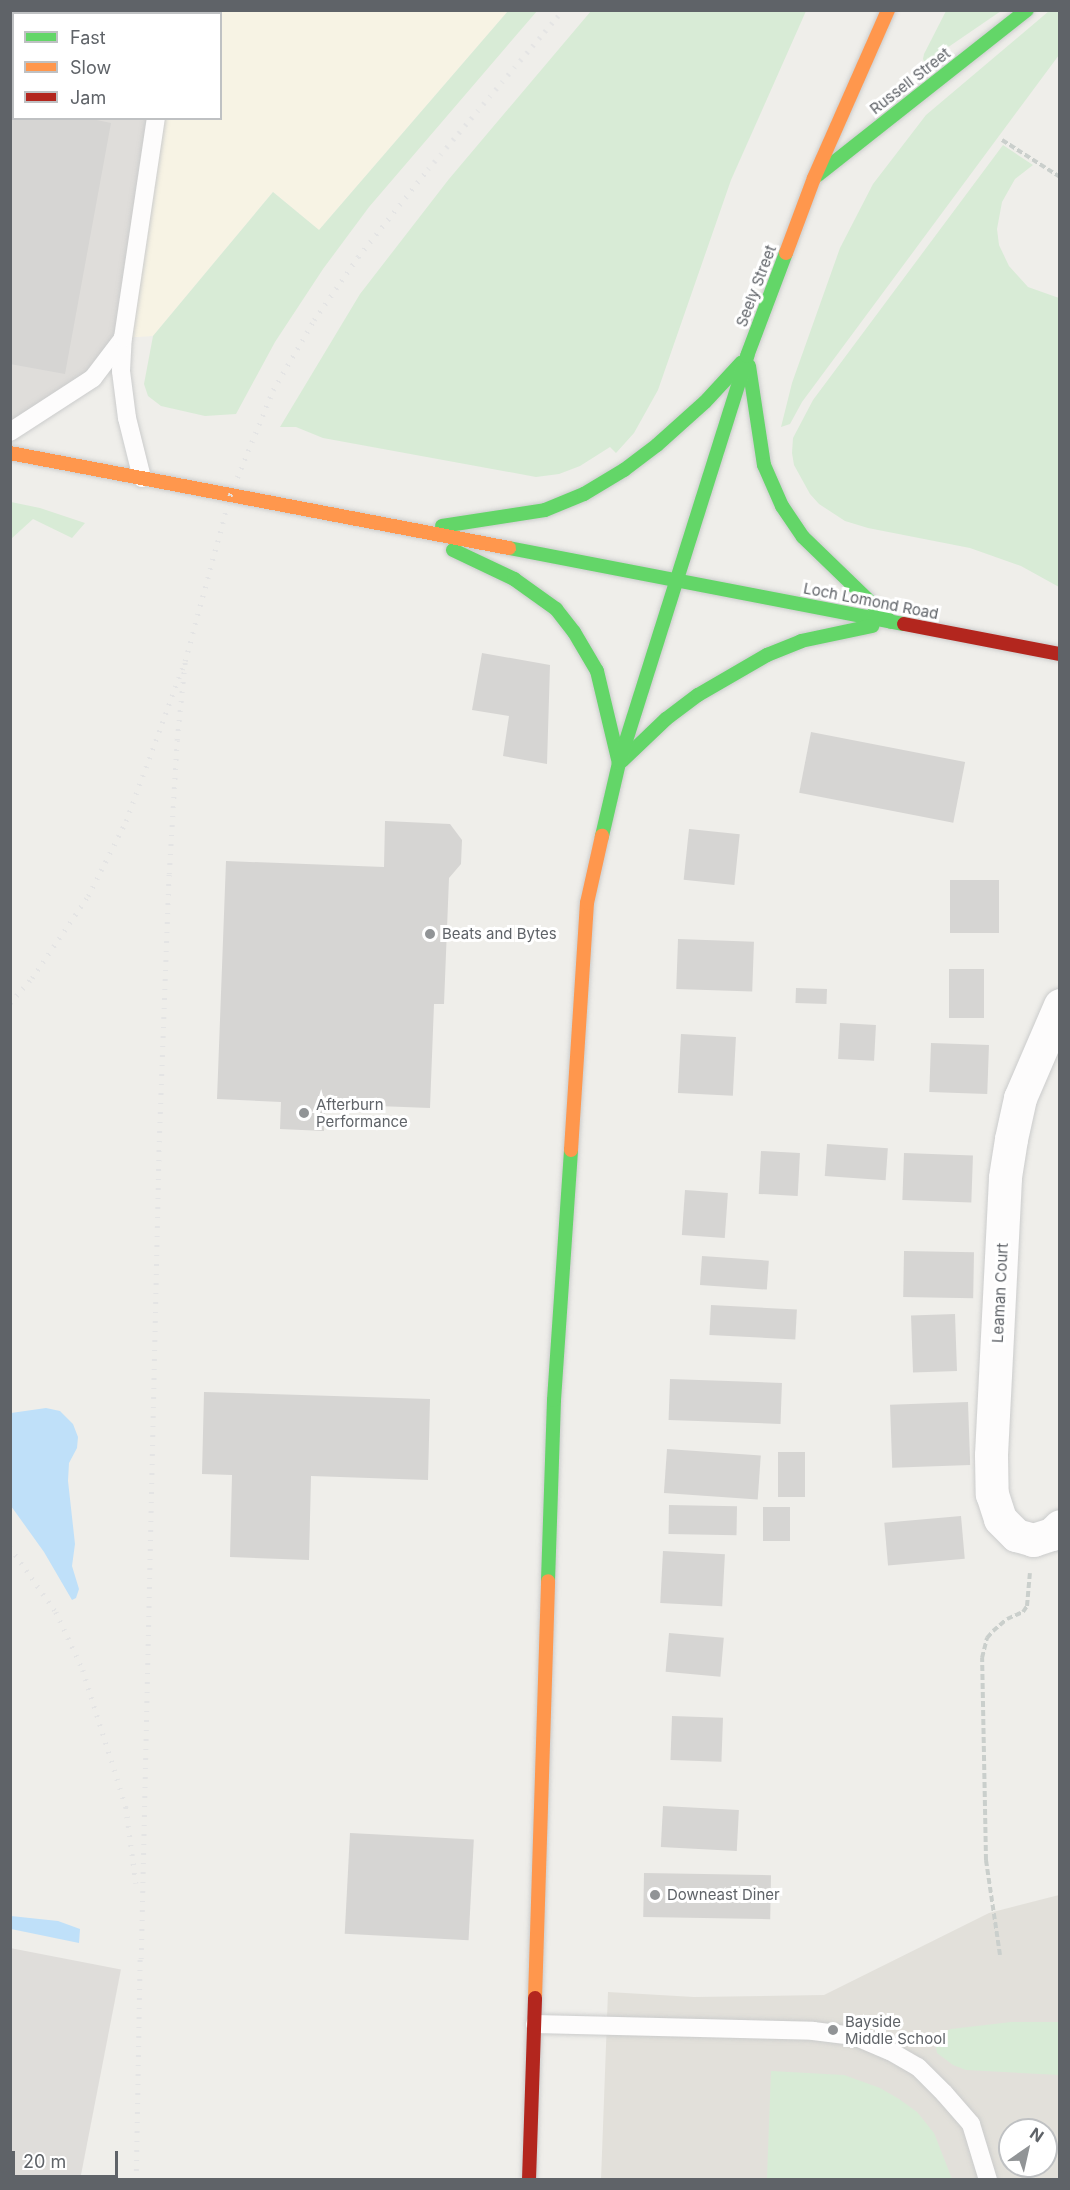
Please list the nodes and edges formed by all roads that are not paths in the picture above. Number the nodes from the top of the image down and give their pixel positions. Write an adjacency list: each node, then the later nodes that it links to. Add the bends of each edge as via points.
1 (888, 10): 4 (main road, Seely Street)
2 (1027, 10): 4 (main road, Russell Street)
3 (156, 120): 5 (lane)
4 (814, 178): 6 (main road, Seely Street)
5 (123, 338): 7 (lane, via 93,378); 9 (lane, via 127,418)
6 (747, 356): 10 (main road, via 678,428 624,470 584,494 545,510); 11 (main road, Seely Street); 12 (main road, via 764,465 782,506 803,537)
7 (10, 432)
8 (10, 453): 9 (main road)
9 (142, 478): 10 (main road)
10 (411, 530): 11 (main road, Loch Lomond Road); 14 (main road, via 514,579 556,609 597,671)
11 (677, 581): 12 (main road, Loch Lomond Road); 14 (main road, Seely Street)
12 (891, 622): 13 (main road, Loch Lomond Road); 14 (main road, via 801,641 767,656 698,695)
13 (1059, 654)
14 (620, 763): 17 (main road, Seely Street, via 587,903 554,1400)
15 (1059, 1005): 16 (street, Leaman Court, via 1020,1098 1011,1138 1005,1178 992,1432 992,1494 1000,1519 1016,1535)
16 (1046, 1533)
17 (535, 2024): 18 (main road, Seely Street); 19 (lane, via 813,2031 854,2036 918,2067 944,2093 970,2124)
18 (529, 2180)
19 (988, 2180)

